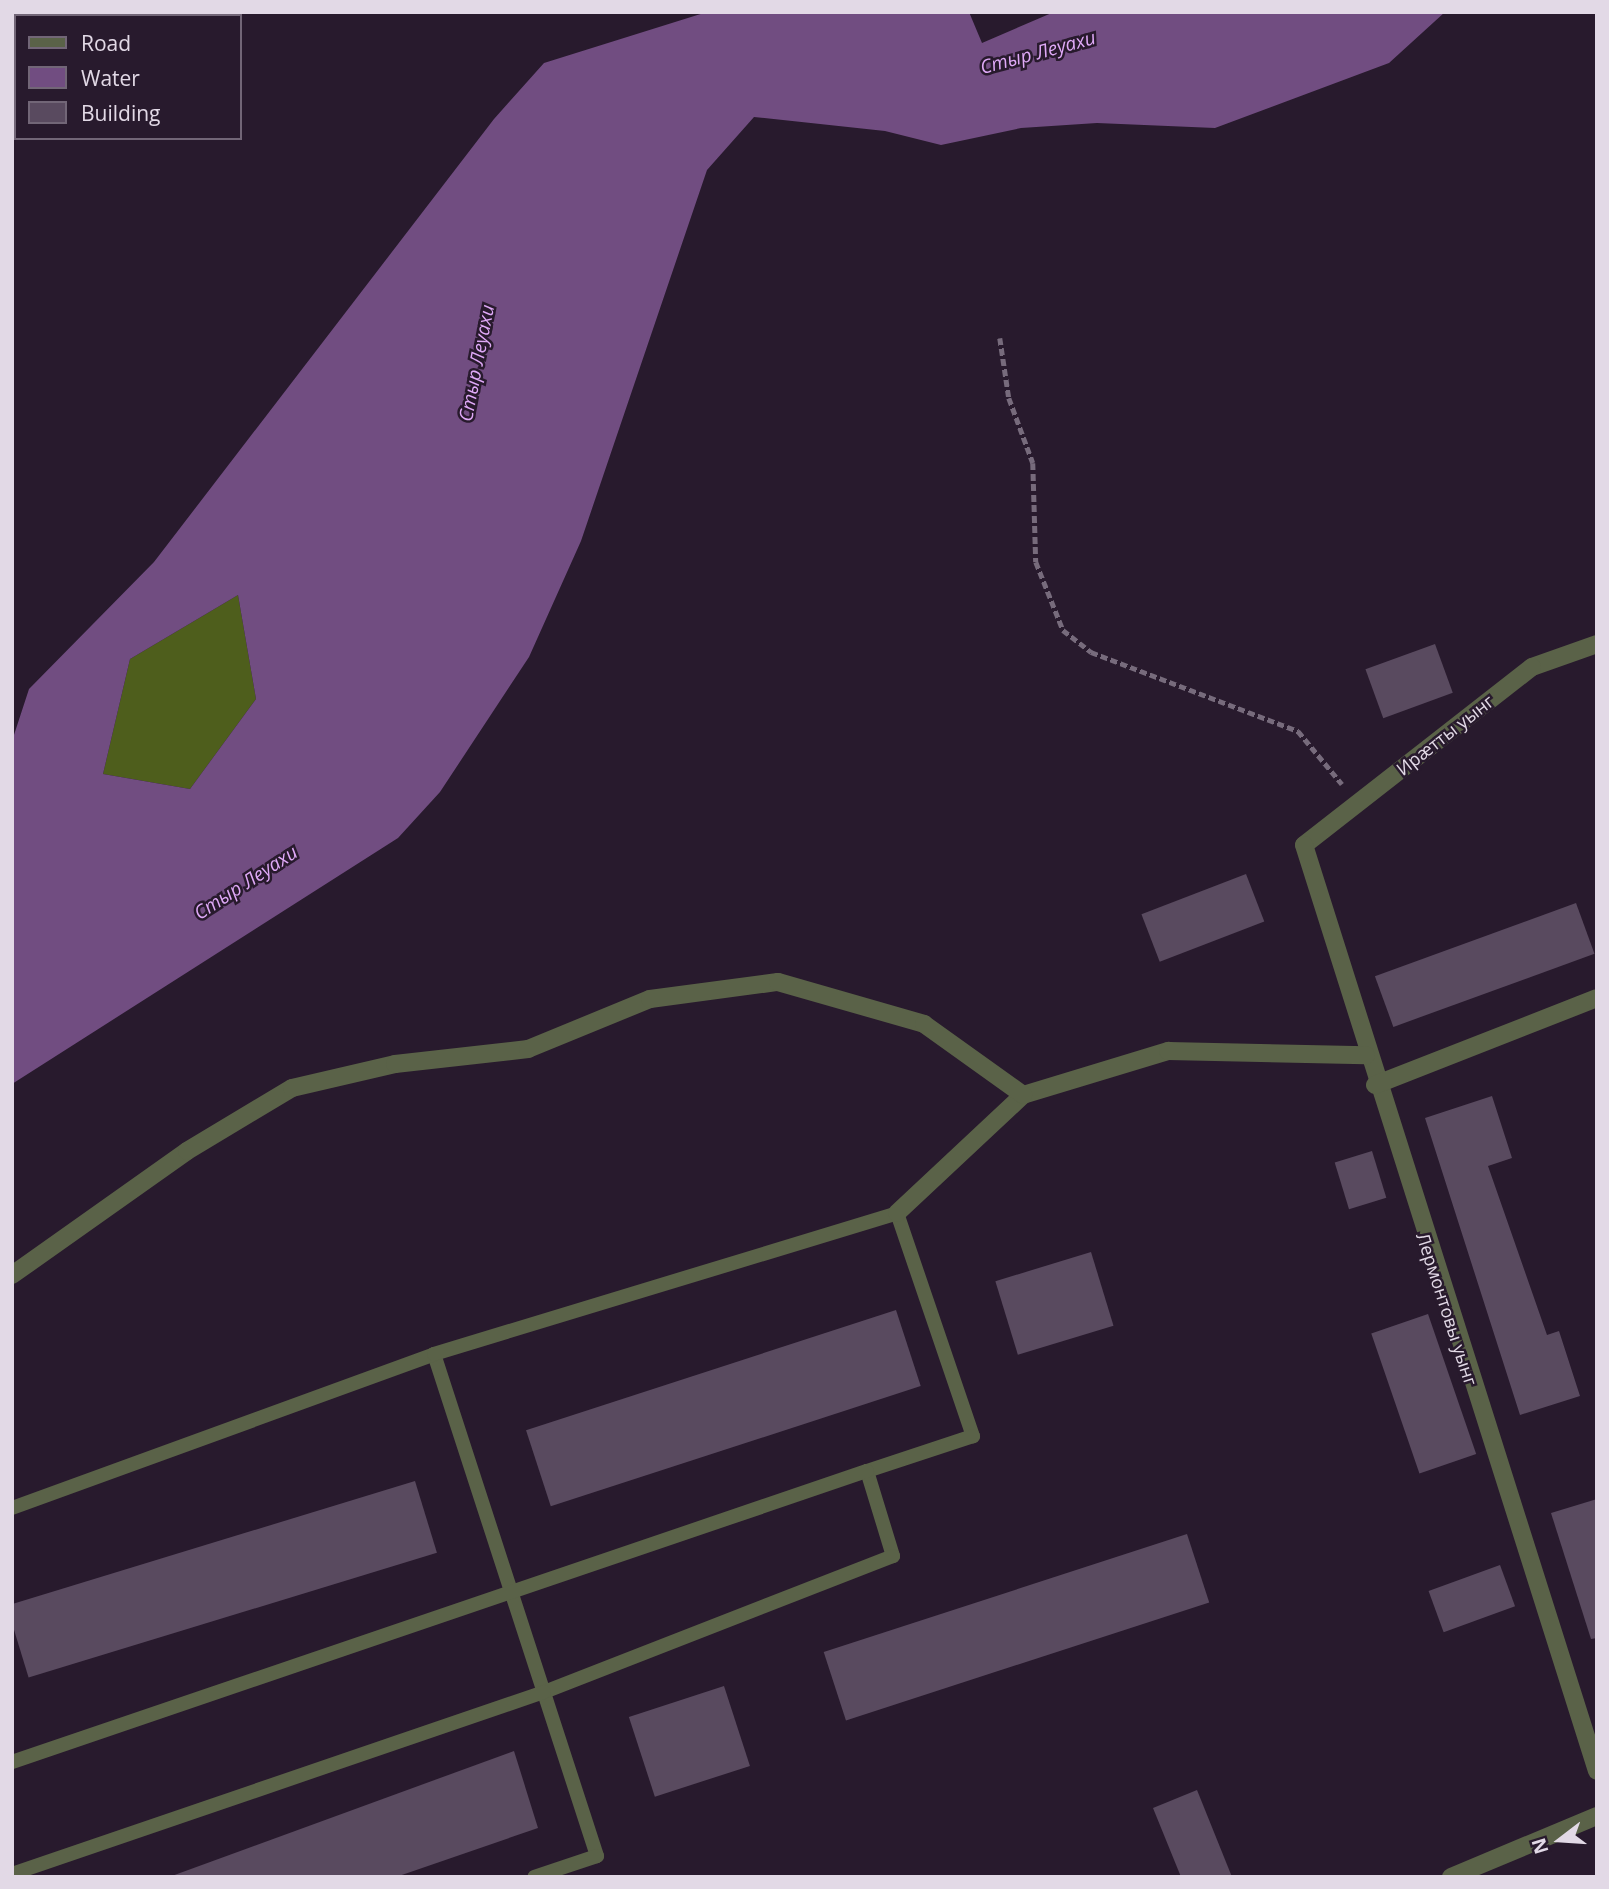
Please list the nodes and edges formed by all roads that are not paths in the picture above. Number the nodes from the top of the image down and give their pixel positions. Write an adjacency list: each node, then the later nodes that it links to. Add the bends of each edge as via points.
1 (1597, 645): 2 (street, Ирæтты уынг, via 1532,667)
2 (1304, 845): 4 (street, Лермонтовы уынг)
3 (1597, 998): 5 (street)
4 (1366, 1055): 5 (street, Лермонтовы уынг); 6 (street, via 1168,1051)
5 (1375, 1086): 15 (street, Лермонтовы уынг)
6 (1023, 1095): 7 (street); 8 (street, via 924,1024 778,982 650,999 528,1049 395,1064 292,1088 187,1151)
7 (897, 1213): 9 (lane); 10 (lane, via 973,1436)
8 (12, 1275)
9 (434, 1354): 11 (lane); 12 (lane)
10 (867, 1471): 12 (lane); 13 (lane, via 893,1556)
11 (12, 1508)
12 (510, 1589): 13 (lane); 14 (lane)
13 (544, 1692): 17 (lane); 18 (lane, via 597,1856)
14 (12, 1762)
15 (1597, 1771)
16 (1597, 1816): 19 (street)
17 (12, 1874)
18 (534, 1877)
19 (1451, 1877)

